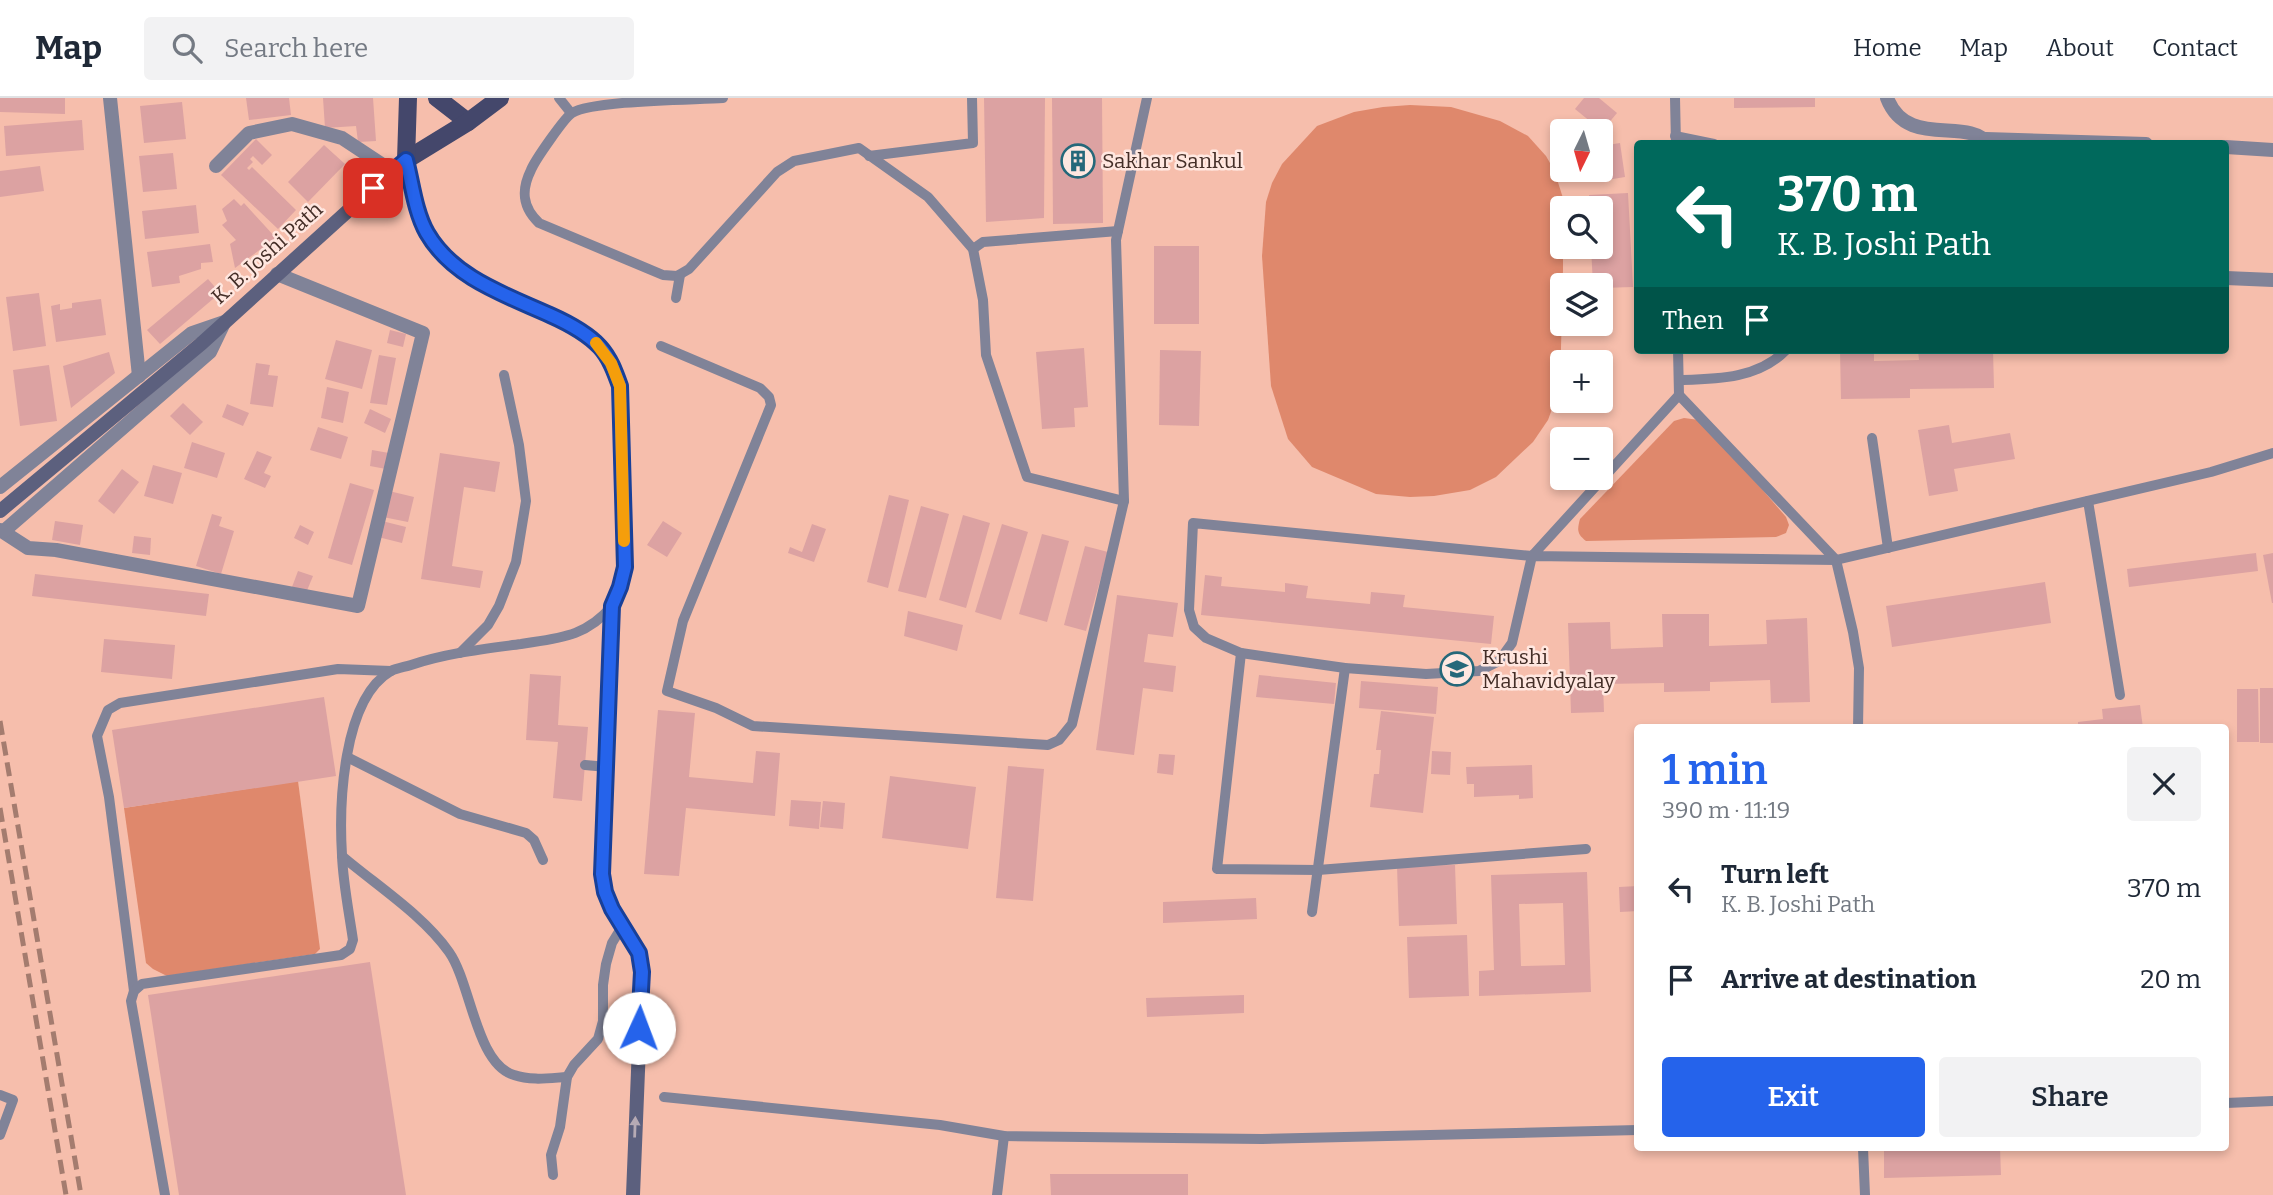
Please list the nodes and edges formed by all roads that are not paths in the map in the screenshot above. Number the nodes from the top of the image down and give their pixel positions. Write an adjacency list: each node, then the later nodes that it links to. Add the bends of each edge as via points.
1 (110, 98): 32 (street)
2 (408, 98): 18 (main road)
3 (437, 98): 12 (main road)
4 (500, 98): 12 (main road, K. B. Joshi Path)
5 (723, 98): 11 (lane, via 599,106)
6 (972, 98): 17 (lane, via 973,143)
7 (1147, 98): 20 (lane)
8 (1675, 98): 13 (lane)
9 (1887, 98): 14 (street, via 1900,120)
10 (564, 100): 11 (lane)
11 (571, 113): 23 (lane, via 524,183 528,213 539,223 663,275)
12 (468, 122): 18 (main road, K. B. Joshi Path)
13 (1676, 140)
14 (1985, 140)
15 (2229, 147): 16 (street)
16 (2273, 150)
17 (869, 156): 21 (lane, via 928,197); 23 (lane, via 859,148 794,161 777,172)
18 (399, 165): 19 (street, via 342,138 292,124 249,133); 22 (main road, K. B. Joshi Path); 45 (main road, via 426,232 441,252 478,283 587,336 611,363 620,386 625,567)
19 (216, 166)
20 (1118, 231): 21 (lane, via 983,242); 38 (lane)
21 (973, 249): 38 (lane, via 983,300 986,355 1027,477)
22 (277, 274): 27 (main road, K. B. Joshi Path); 41 (street, via 423,333 358,606 28,548)
23 (680, 275): 26 (lane)
24 (2229, 278): 25 (street)
25 (2273, 281)
26 (676, 298)
27 (224, 322): 32 (street, via 192,333); 40 (main road, K. B. Joshi Path); 41 (street, via 210,352)
28 (661, 346): 38 (lane, via 760,388 769,397 769,411 684,621 667,691 754,726 1048,745 1059,740 1072,724)
29 (1678, 354): 33 (lane)
30 (1782, 354): 33 (lane, via 1776,361 1729,379)
31 (504, 375): 46 (lane, via 526,501 516,562 499,606 488,625)
32 (138, 376): 37 (street)
33 (1679, 380): 34 (lane)
34 (1679, 396): 43 (lane); 44 (lane)
35 (1872, 438): 42 (lane)
36 (2273, 453): 39 (lane)
37 (0, 487)
38 (1124, 501)
39 (2088, 501): 42 (lane); 50 (lane)
40 (0, 511)
41 (2, 530)
42 (1888, 548): 44 (lane)
43 (1532, 556): 44 (lane); 47 (lane, via 1193,523 1189,610 1194,627 1206,638); 48 (lane, via 1512,643 1499,661 1479,671 1426,674)
44 (1836, 560): 51 (lane, via 1859,668)
45 (612, 606): 46 (lane, via 600,621 575,633); 54 (main road)
46 (460, 653): 49 (lane)
47 (1241, 653): 48 (lane); 58 (lane, via 1217,869)
48 (1345, 668): 58 (lane)
49 (391, 671): 52 (lane, via 371,688); 61 (lane, via 338,669 120,703 108,710 97,736)
50 (2120, 695)
51 (1858, 724)
52 (347, 757): 56 (lane); 57 (lane, via 460,814 526,833)
53 (585, 765): 54 (lane)
54 (607, 767): 60 (main road, via 602,874 609,901)
55 (1586, 849): 58 (lane)
56 (342, 856): 61 (lane, via 351,949 341,955 142,984); 62 (lane, via 429,928 449,951 496,1064 512,1075 532,1079)
57 (543, 860)
58 (1318, 870): 59 (lane)
59 (1312, 912)
60 (623, 925): 62 (lane, via 606,964 598,1039); 73 (main road, one-way to 60, via 642,972 639,953)
61 (134, 991): 72 (lane, via 131,1001)
62 (567, 1077): 71 (lane, via 551,1155)
63 (0, 1095): 68 (lane, via 13,1100)
64 (664, 1097): 69 (lane, via 940,1125)
65 (2273, 1101): 66 (lane)
66 (2229, 1103)
67 (1634, 1130): 69 (lane, via 1262,1139)
68 (0, 1135)
69 (1004, 1136): 74 (lane)
70 (1863, 1151): 75 (lane)
71 (554, 1175)
72 (165, 1195)
73 (633, 1195)
74 (997, 1195)
75 (1865, 1195)

